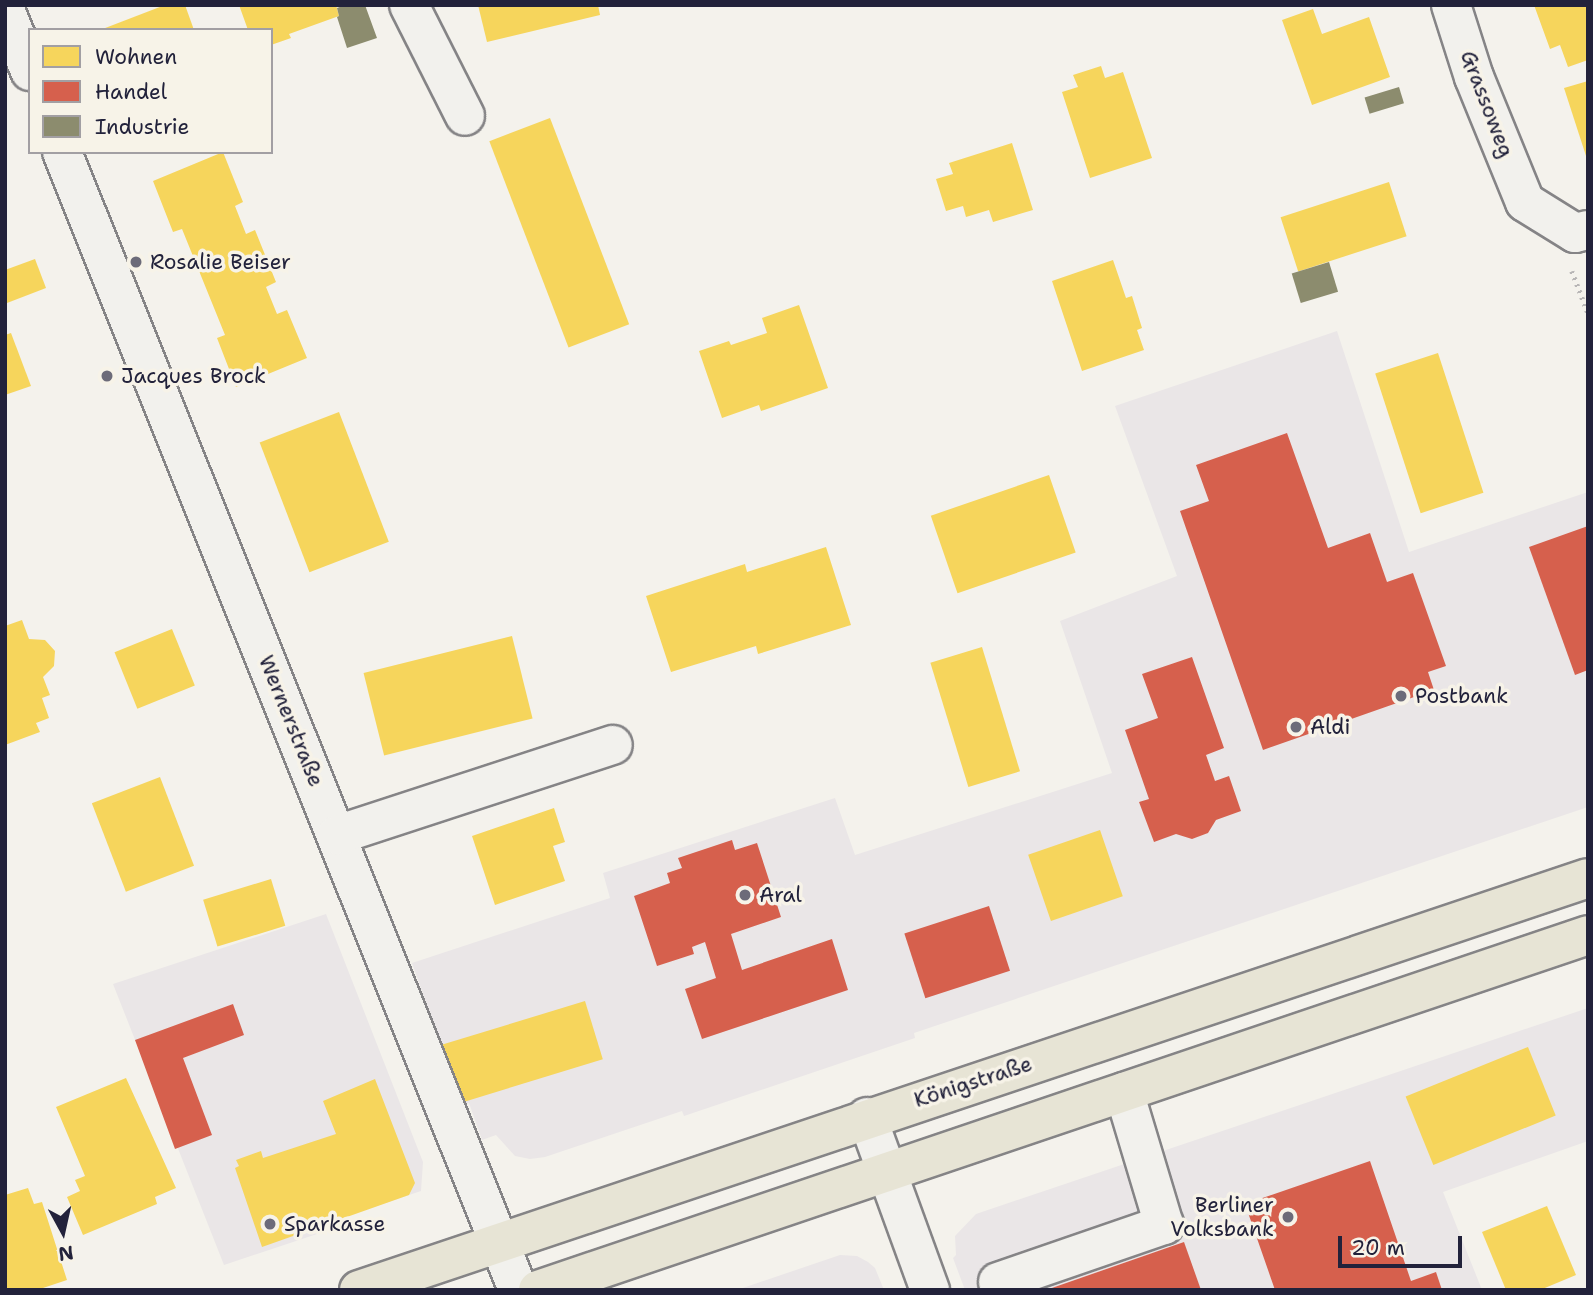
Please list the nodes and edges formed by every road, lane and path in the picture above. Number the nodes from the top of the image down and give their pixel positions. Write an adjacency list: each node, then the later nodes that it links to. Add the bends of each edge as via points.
1 (409, 5): 5 (street)
2 (1451, 5): 7 (street, Grassoweg, via 1474,77 1525,202 1575,233)
3 (5, 10): 4 (street)
4 (28, 66)
5 (465, 116)
6 (63, 154): 9 (street, Wernerstraße)
7 (1588, 230)
8 (613, 745): 9 (street)
9 (337, 835): 15 (street, Wernerstraße)
10 (1588, 878): 13 (main road, Königstraße)
11 (1588, 935): 12 (main road)
12 (1124, 1092): 14 (main road); 16 (street, via 1164,1225)
13 (867, 1117): 14 (street); 15 (main road, Königstraße)
14 (887, 1172): 19 (main road); 20 (street)
15 (500, 1242): 17 (main road, Königstraße); 18 (street, Wernerstraße)
16 (998, 1282)
17 (359, 1290)
18 (518, 1290)
19 (538, 1290)
20 (930, 1290)

